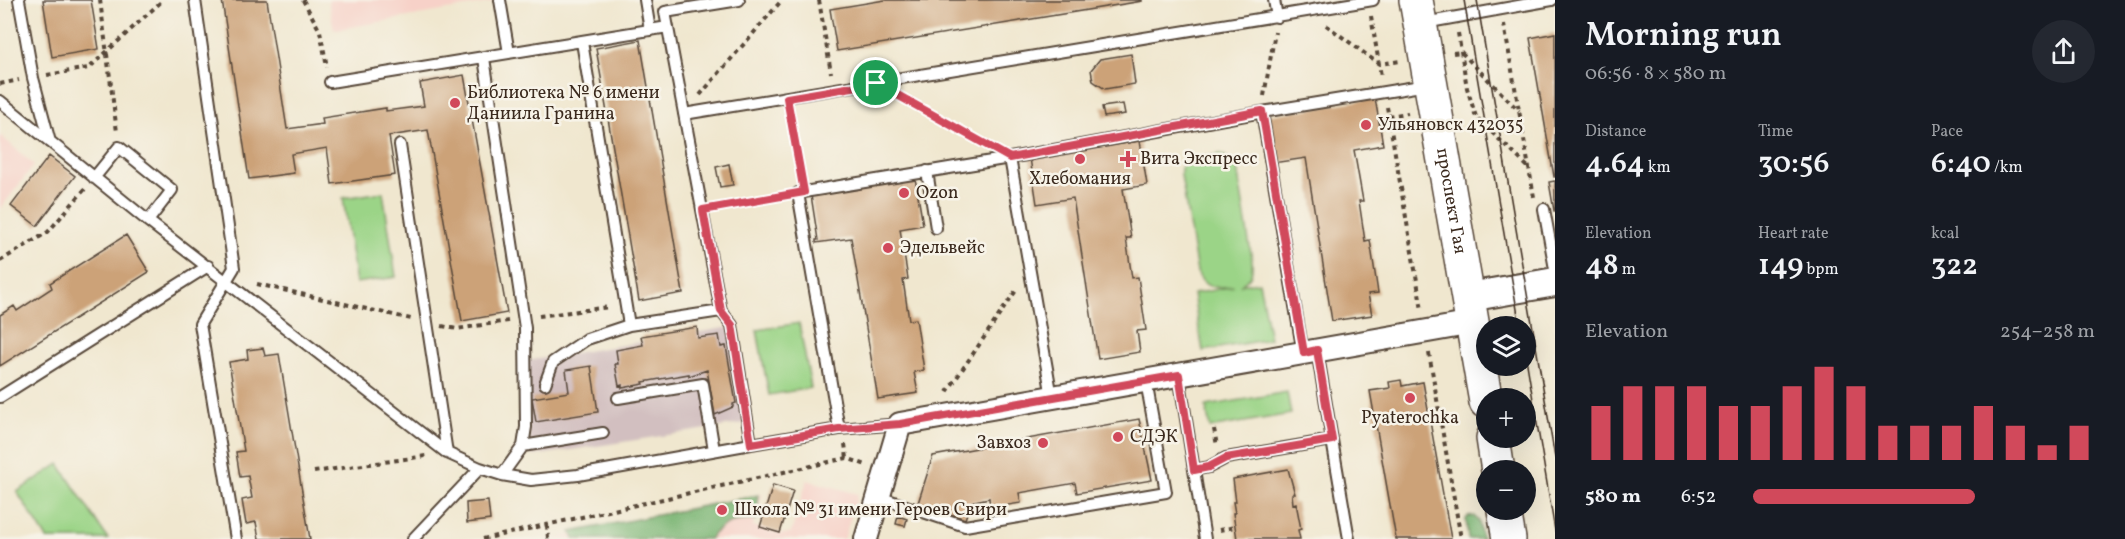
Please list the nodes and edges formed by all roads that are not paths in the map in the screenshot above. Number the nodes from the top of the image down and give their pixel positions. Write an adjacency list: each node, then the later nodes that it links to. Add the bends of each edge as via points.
1 (19, 0): 21 (lane)
2 (195, 0): 31 (lane, via 234,268)
3 (500, 0): 14 (lane)
4 (645, 0): 12 (lane)
5 (739, 0): 11 (lane, via 665,12)
6 (1274, 0): 10 (lane)
7 (1371, 0): 10 (lane)
8 (1552, 0): 9 (lane, via 1455,18)
9 (1418, 12): 17 (main road, проспект Гая)
10 (1277, 17): 20 (lane)
11 (668, 27): 12 (lane); 20 (lane)
12 (650, 30): 13 (lane)
13 (582, 42): 14 (lane); 35 (lane)
14 (509, 53): 15 (lane)
15 (484, 58): 16 (lane); 49 (lane, via 523,318)
16 (330, 82)
17 (1431, 84): 19 (lane); 33 (main road, проспект Гая)
18 (0, 101): 21 (lane)
19 (1262, 111): 23 (lane); 36 (lane)
20 (684, 114): 34 (lane)
21 (50, 142): 25 (lane)
22 (400, 145): 51 (lane)
23 (1010, 158): 24 (lane); 42 (lane)
24 (927, 171): 28 (lane); 45 (lane, via 801,192)
25 (94, 178): 27 (lane); 27 (lane, via 119,147 172,190)
26 (1540, 205): 30 (lane)
27 (148, 221): 29 (lane)
28 (936, 228)
29 (208, 266): 31 (lane); 41 (lane)
30 (1555, 269)
31 (227, 280): 51 (lane); 57 (lane, via 200,324)
32 (1555, 282): 33 (street)
33 (1471, 310): 36 (street, via 1425,331); 40 (main road, проспект Гая)
34 (721, 311): 35 (lane); 48 (lane, via 732,325)
35 (629, 325): 39 (lane, via 587,339 553,362)
36 (1310, 352): 37 (street); 47 (lane)
37 (1179, 375): 38 (street); 53 (lane)
38 (1146, 381): 42 (street); 55 (lane, via 1166,492 965,526)
39 (545, 384)
40 (1484, 388)
41 (0, 397)
42 (1052, 397): 44 (street)
43 (618, 398): 50 (lane, via 703,384)
44 (900, 424): 45 (lane); 55 (street)
45 (839, 429): 48 (lane)
46 (603, 433): 49 (lane)
47 (1332, 440): 53 (lane, via 1226,458); 61 (lane)
48 (751, 444): 50 (lane)
49 (523, 446): 54 (lane)
50 (714, 450): 54 (lane, via 578,475 531,480)
51 (447, 453): 52 (lane)
52 (480, 468): 54 (lane); 58 (lane)
53 (1194, 470): 60 (lane)
54 (502, 475)
55 (879, 497): 59 (street)
56 (1506, 520): 62 (main road)
57 (236, 539)
58 (413, 539)
59 (866, 539)
60 (1205, 539)
61 (1349, 539)
62 (1509, 539)

